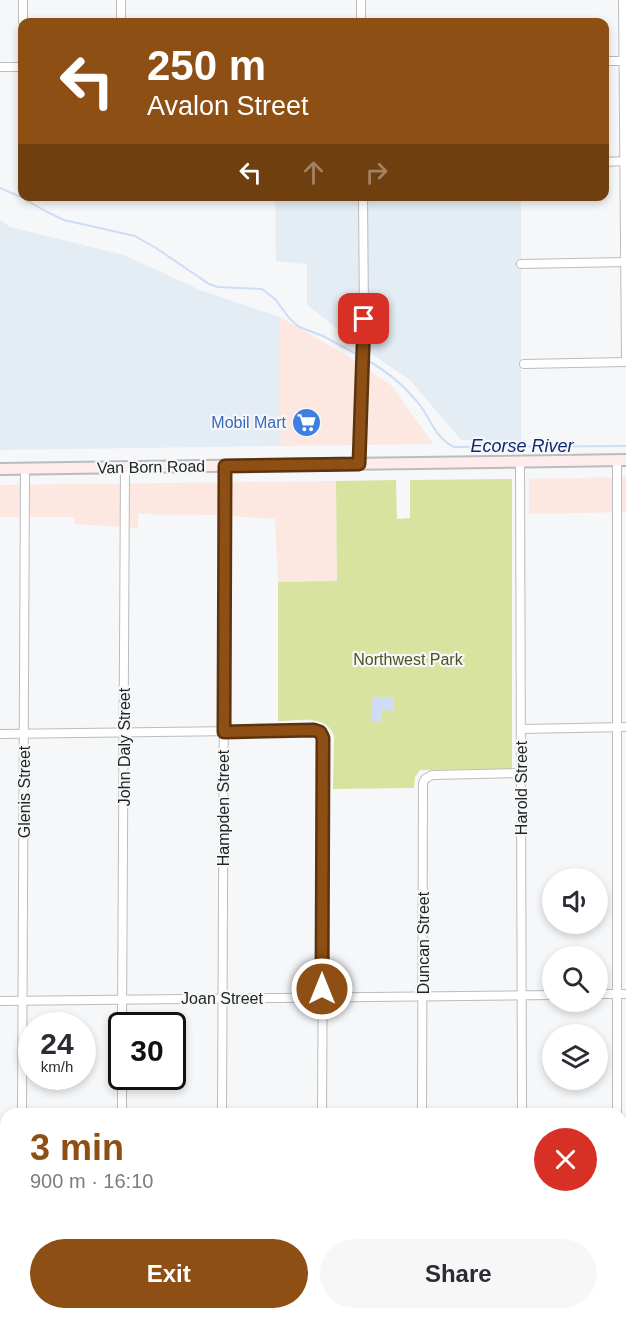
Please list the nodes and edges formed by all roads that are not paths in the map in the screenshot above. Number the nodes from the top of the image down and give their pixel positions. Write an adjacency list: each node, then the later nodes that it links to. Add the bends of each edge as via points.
1 (22, 0): 5 (street)
2 (121, 0): 6 (street)
3 (361, 0): 7 (street)
4 (623, 0): 9 (street)
5 (23, 18)
6 (121, 18)
7 (361, 18)
8 (609, 61): 9 (street)
9 (625, 61): 12 (street)
10 (18, 67): 11 (street)
11 (0, 68)
12 (625, 161): 13 (street); 15 (street)
13 (609, 162)
14 (363, 201): 21 (street)
15 (626, 262): 16 (street); 17 (street)
16 (521, 264)
17 (626, 360): 18 (street)
18 (524, 364)
19 (622, 460): 20 (main road, Van Born Road); 26 (street)
20 (520, 462): 21 (main road, Van Born Road); 28 (street, Harold Street)
21 (359, 464): 22 (main road, Van Born Road)
22 (225, 466): 23 (main road, Van Born Road); 29 (street, Hampden Street)
23 (125, 467): 25 (main road, Van Born Road); 30 (street, John Daly Street)
24 (0, 469): 25 (main road, Van Born Road)
25 (25, 469): 32 (street, Glenis Street)
26 (616, 727): 27 (street); 28 (street); 34 (street)
27 (626, 727)
28 (521, 729): 33 (street, Harold Street)
29 (224, 732): 30 (street); 37 (street, via 314,730 323,738); 39 (street, Hampden Street)
30 (124, 733): 32 (street); 40 (street, John Daly Street)
31 (0, 734): 32 (street)
32 (24, 734): 41 (street, Glenis Street)
33 (521, 774): 35 (street, Harold Street); 38 (street, Duncan Street, via 432,775 423,783)
34 (622, 994): 51 (street)
35 (521, 995): 36 (street, Joan Street); 38 (street, Joan Street); 50 (street, Harold Street)
36 (542, 995)
37 (322, 997): 38 (street, Joan Street); 39 (street, Joan Street); 48 (street)
38 (422, 997): 49 (street, Duncan Street)
39 (223, 998): 40 (street, Joan Street); 47 (street, Hampden Street)
40 (122, 999): 41 (street, Joan Street); 43 (street, John Daly Street)
41 (22, 1000): 42 (street, Joan Street); 45 (street, Glenis Street)
42 (0, 1001)
43 (122, 1012)
44 (122, 1090): 46 (street)
45 (22, 1108)
46 (122, 1108)
47 (222, 1108)
48 (322, 1108)
49 (422, 1108)
50 (522, 1108)
51 (617, 1108)

